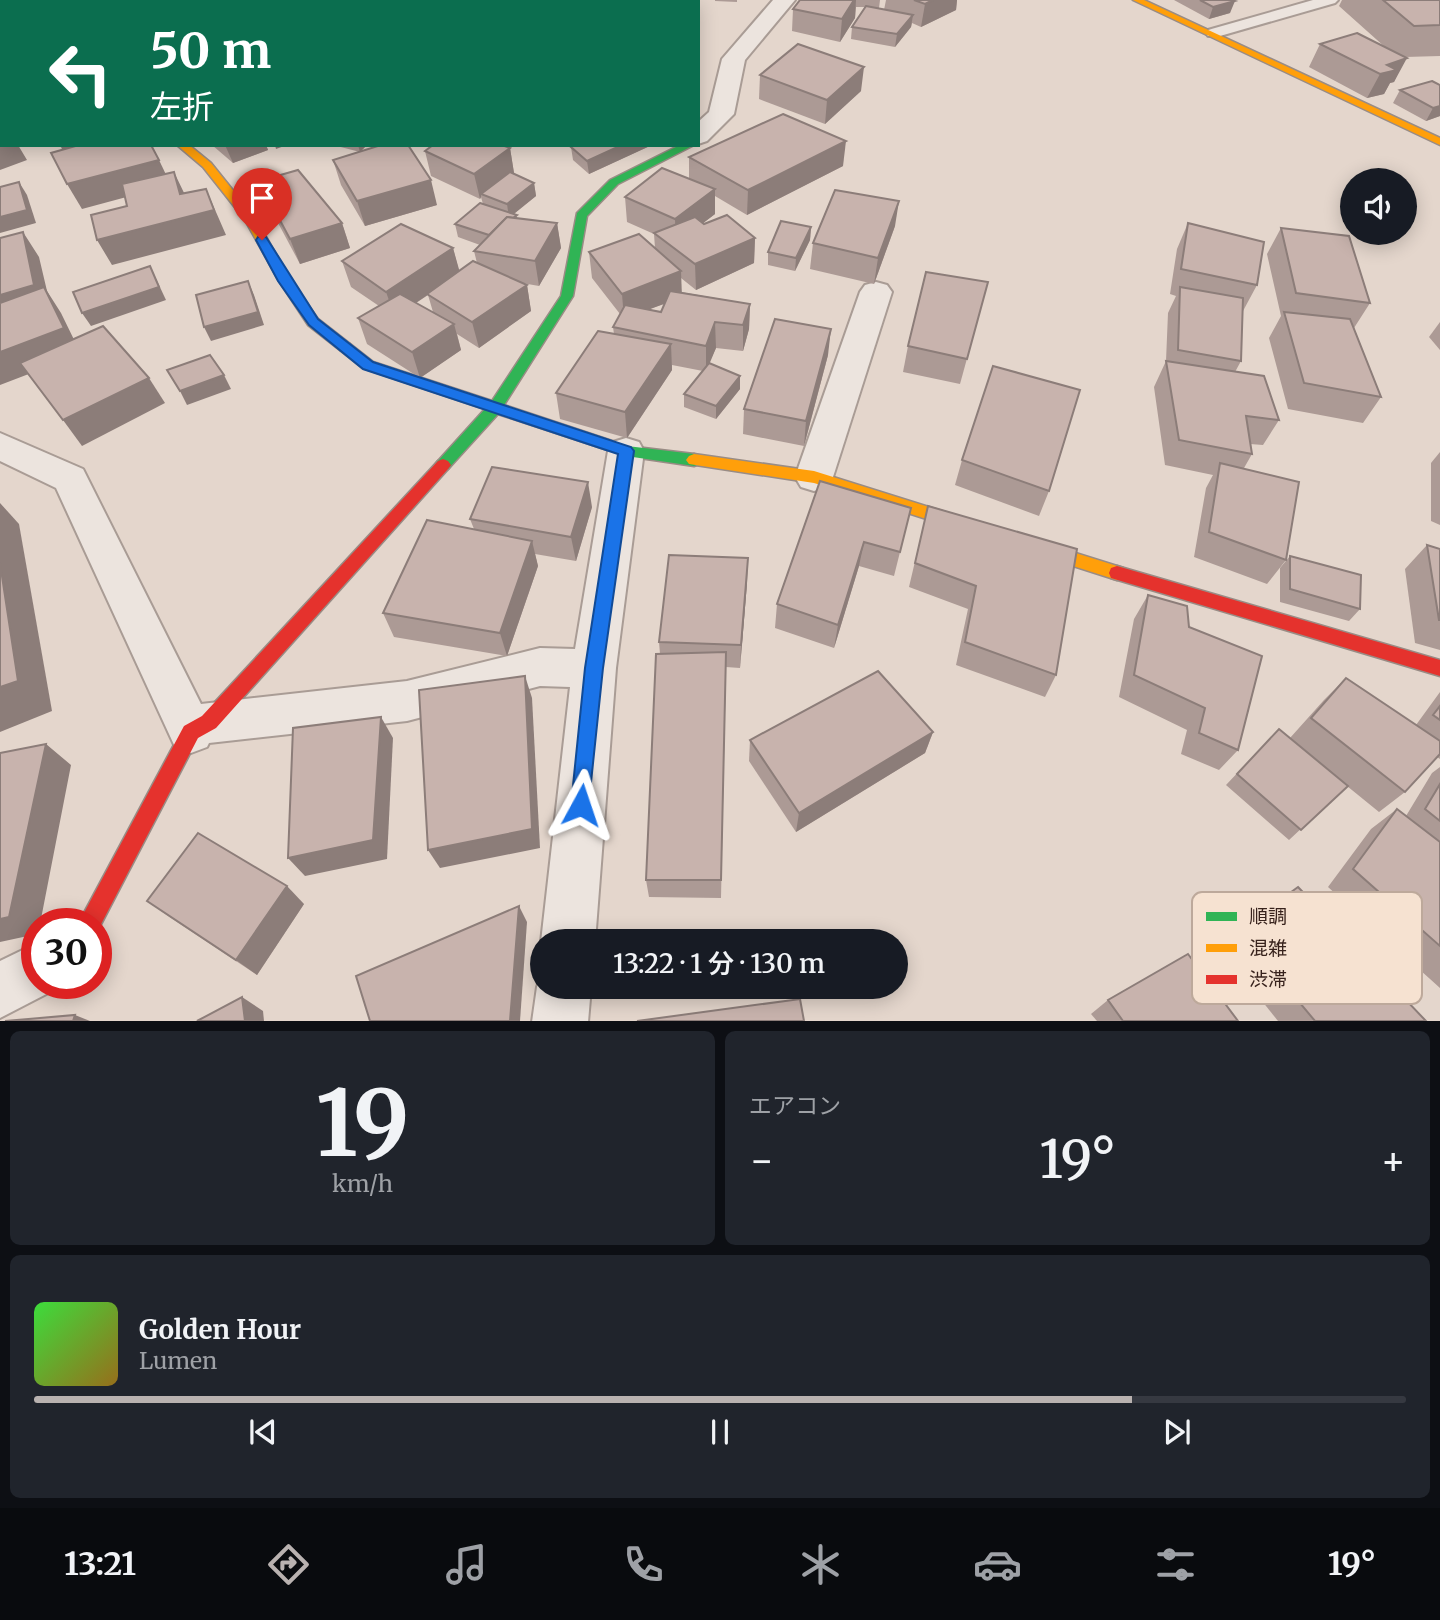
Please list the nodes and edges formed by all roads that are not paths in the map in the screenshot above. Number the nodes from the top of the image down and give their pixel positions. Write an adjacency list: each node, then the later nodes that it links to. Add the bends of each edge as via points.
1 (783, 0): 5 (street, via 734,59 721,114)
2 (1137, 0): 4 (street)
3 (1330, 0): 4 (lane)
4 (1214, 33): 6 (street)
5 (700, 134)
6 (1440, 142)
7 (184, 147): 10 (street, via 207,165 250,219 313,322 368,365)
8 (685, 147): 10 (street, via 614,182 581,215 567,296)
9 (876, 292): 13 (street)
10 (494, 409): 12 (street); 16 (street)
11 (0, 446): 16 (street, via 70,478)
12 (626, 451): 13 (street); 14 (street)
13 (814, 477): 15 (street, via 1185,596)
14 (594, 668): 16 (street, via 540,667 407,701); 18 (street)
15 (1440, 668)
16 (200, 727): 17 (street)
17 (98, 908)
18 (569, 929)
19 (21, 979): 20 (street)
20 (0, 990)
21 (563, 999): 22 (street)
22 (560, 1021)

